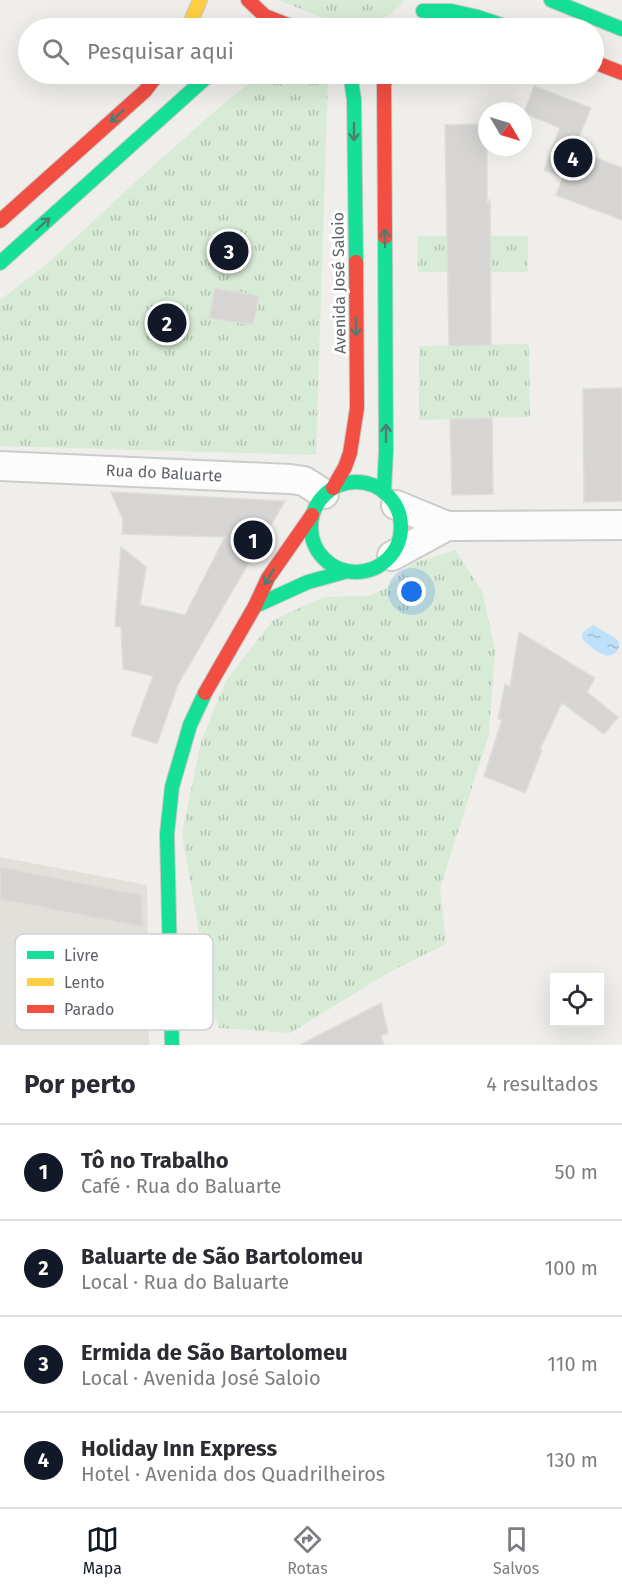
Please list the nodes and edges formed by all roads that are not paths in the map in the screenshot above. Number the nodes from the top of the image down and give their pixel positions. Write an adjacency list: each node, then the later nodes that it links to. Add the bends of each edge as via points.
1 (200, 0): 5 (main road)
2 (248, 0): 6 (main road)
3 (551, 0): 9 (main road)
4 (426, 6): 7 (main road); 8 (main road)
5 (192, 18)
6 (269, 18)
7 (416, 18)
8 (483, 18)
9 (595, 18)
10 (604, 22): 11 (main road)
11 (622, 29)
12 (604, 66): 13 (main road)
13 (622, 73)
14 (150, 84): 18 (main road, one-way to 18)
15 (199, 84): 19 (main road, one-way to 15)
16 (352, 84): 22 (main road, Avenida José Saloio, one-way to 22, via 357,408 345,467)
17 (384, 84): 21 (main road, one-way to 17, via 386,451)
18 (0, 221)
19 (0, 263)
20 (0, 466): 22 (street, Rua do Baluarte, via 290,479 304,481)
21 (390, 498): 22 (main road, via 368,483 350,482); 24 (street); 25 (main road, via 401,522 400,540)
22 (323, 499): 26 (main road, via 310,533 327,564); 27 (main road, Avenida José Saloio, one-way to 27, via 268,578)
23 (622, 525): 24 (street)
24 (447, 526): 25 (street)
25 (392, 556): 26 (main road, via 361,573)
26 (344, 572): 27 (main road, via 308,582)
27 (255, 606): 28 (main road, Avenida José Saloio, via 206,690 190,725 172,787 167,834)
28 (169, 934)
29 (172, 1030): 30 (main road, Avenida José Saloio)
30 (172, 1045)

